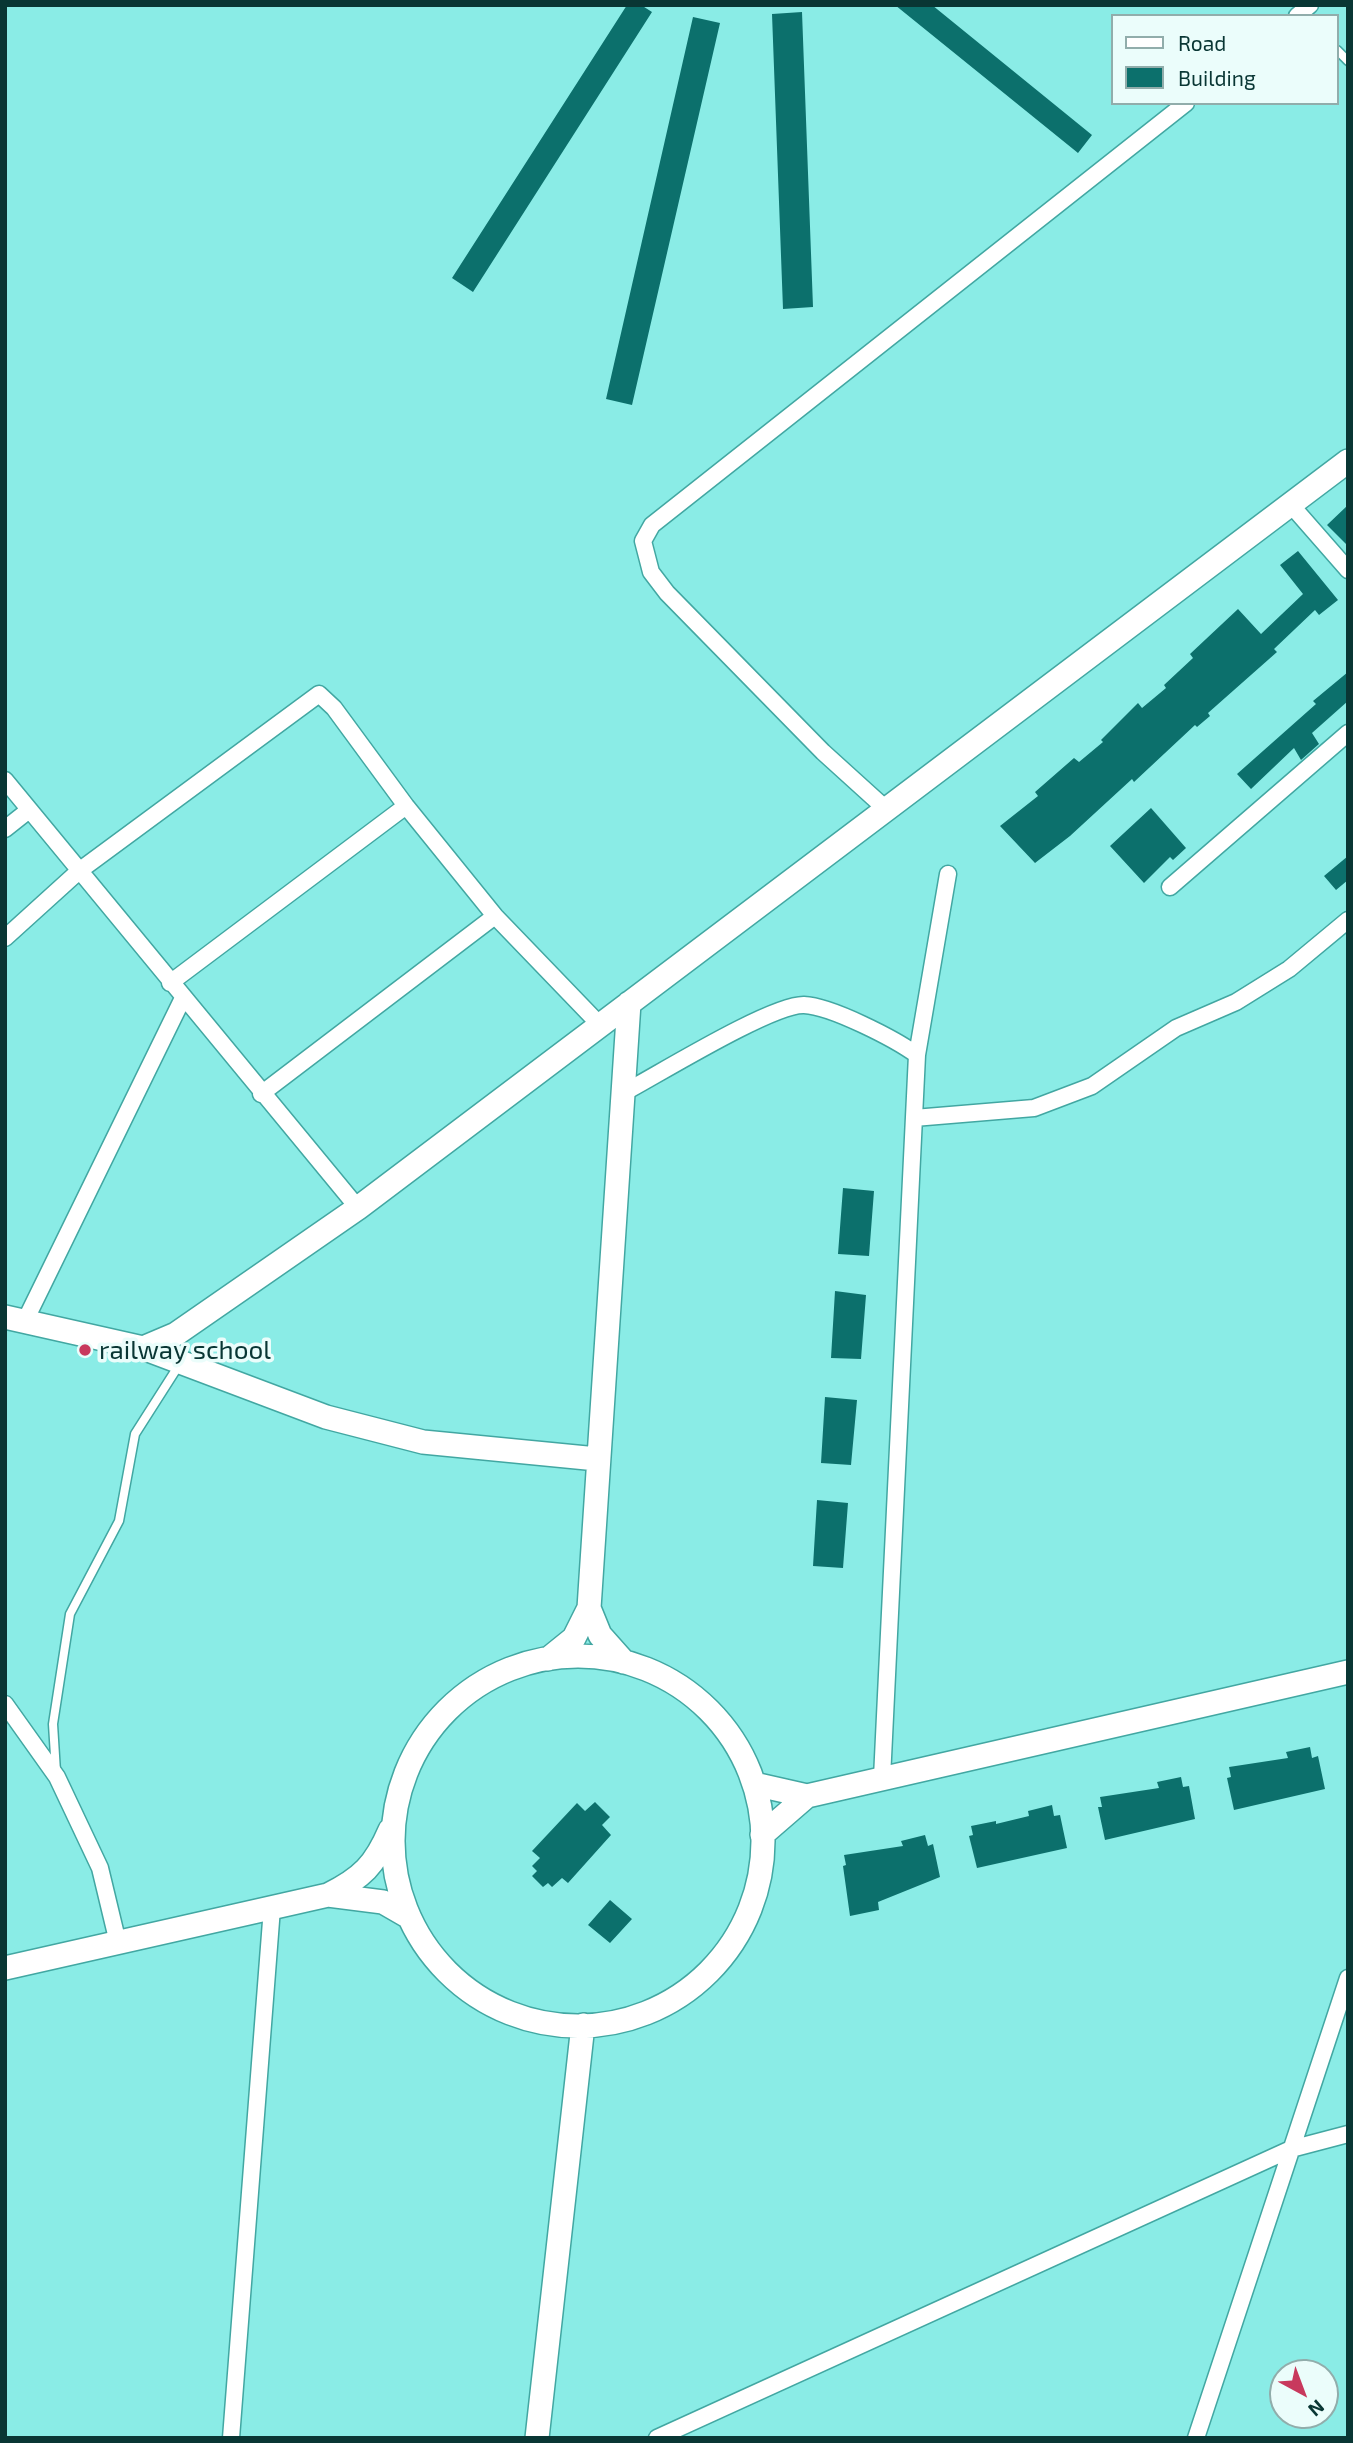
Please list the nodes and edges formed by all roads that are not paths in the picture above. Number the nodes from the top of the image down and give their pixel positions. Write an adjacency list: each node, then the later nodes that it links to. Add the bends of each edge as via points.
1 (1183, 105): 9 (street, via 652,525 643,541 651,572 667,593 822,752)
2 (1348, 461): 3 (street)
3 (1292, 506): 4 (street); 9 (street)
4 (1348, 570)
5 (1348, 733): 13 (street)
6 (5, 780): 8 (street)
7 (406, 806): 11 (street, via 319,694); 14 (street); 17 (street)
8 (29, 810): 10 (street); 11 (street)
9 (887, 810): 19 (street)
10 (5, 829)
11 (79, 871): 16 (street); 17 (street)
12 (948, 874): 21 (street)
13 (1170, 887)
14 (495, 916): 20 (street); 23 (street)
15 (1348, 920): 24 (street, via 1289,969 1236,1002 1176,1028 1092,1086 1034,1108)
16 (5, 938)
17 (170, 982): 18 (street)
18 (183, 998): 23 (street); 26 (street)
19 (629, 1003): 20 (street); 22 (street)
20 (600, 1025): 25 (street)
21 (918, 1055): 22 (street, via 861,1023 804,1005 762,1017); 24 (street)
22 (625, 1093): 29 (street)
23 (261, 1094): 25 (street)
24 (914, 1118): 36 (street)
25 (358, 1208): 27 (street, via 176,1334)
26 (15, 1319): 27 (street)
27 (143, 1348): 28 (street)
28 (181, 1362): 29 (street, via 326,1416 424,1442); 35 (lane, via 135,1434 119,1521 70,1614 53,1724)
29 (597, 1459): 30 (street)
30 (589, 1608): 31 (street, via 574,1638); 32 (street, via 600,1635)
31 (548, 1658): 32 (street, via 599,1657); 39 (street, via 491,1678 443,1715 405,1776)
32 (624, 1662): 37 (street, via 667,1679 705,1706 734,1742)
33 (1348, 1672): 36 (street)
34 (5, 1704): 35 (street)
35 (57, 1777): 44 (street, via 100,1868)
36 (882, 1779): 38 (street)
37 (754, 1784): 38 (street); 40 (street)
38 (807, 1796): 40 (street)
39 (394, 1823): 41 (street, via 377,1859 353,1882); 43 (street, via 395,1871)
40 (762, 1835): 47 (street, via 760,1871 750,1906 712,1967 653,2009 630,2018)
41 (327, 1895): 42 (street); 43 (street, via 383,1902)
42 (272, 1908): 44 (street); 50 (street)
43 (409, 1917): 47 (street, via 434,1958 469,1991 534,2021)
44 (118, 1942): 45 (street)
45 (5, 1968)
46 (1348, 1978): 49 (street)
47 (583, 2025): 51 (street)
48 (1348, 2134): 49 (street)
49 (1291, 2149): 52 (street); 53 (street)
50 (231, 2438)
51 (537, 2438)
52 (657, 2438)
53 (1196, 2438)

